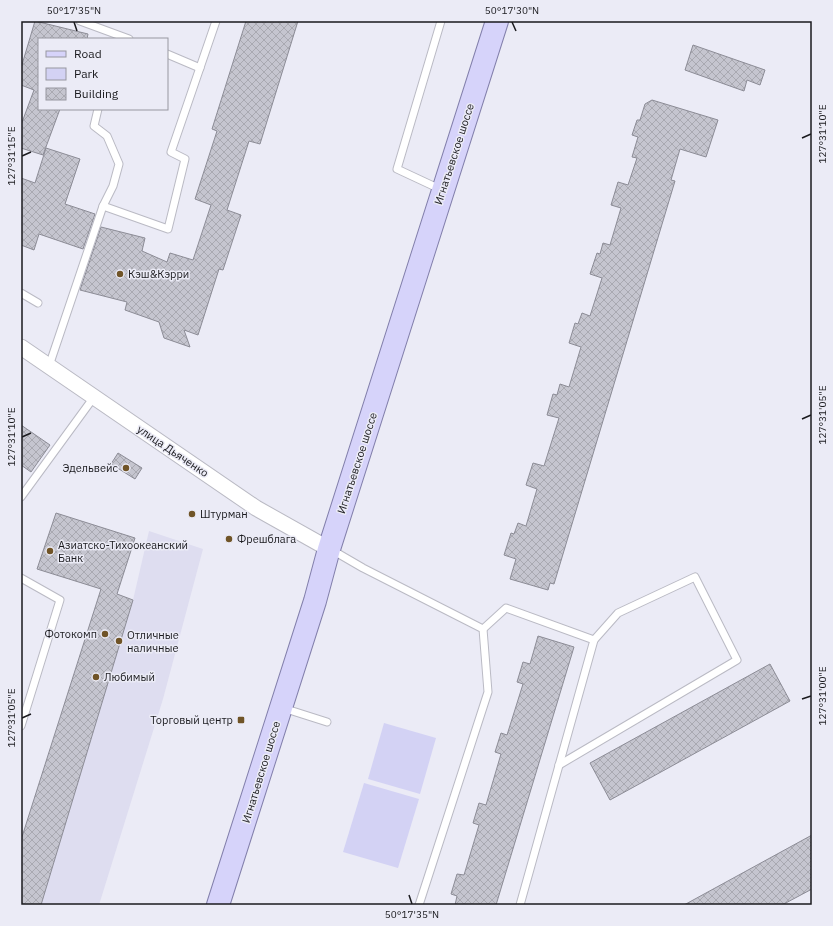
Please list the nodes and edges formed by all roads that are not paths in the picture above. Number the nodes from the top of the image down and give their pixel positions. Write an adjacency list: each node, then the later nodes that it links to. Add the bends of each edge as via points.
1 (80, 21): 5 (lane)
2 (216, 21): 9 (lane)
3 (441, 21): 11 (lane, via 397,169)
4 (497, 21): 11 (main road, Игнатьевское шоссе)
5 (94, 23): 6 (lane)
6 (114, 36): 7 (lane)
7 (124, 38)
8 (168, 54): 9 (lane)
9 (200, 68): 12 (lane, via 171,152 185,159 168,229)
10 (98, 110): 12 (lane, via 94,126 107,136 119,164 113,186)
11 (442, 190): 19 (main road, Игнатьевское шоссе)
12 (103, 206): 16 (lane)
13 (21, 293): 14 (lane)
14 (38, 303)
15 (21, 347): 16 (street, улица Дьяченко)
16 (49, 366): 17 (street, улица Дьяченко)
17 (94, 397): 18 (lane); 19 (street, улица Дьяченко, via 256,508)
18 (22, 493)
19 (329, 548): 21 (lane); 23 (main road, Игнатьевское шоссе, via 315,602)
20 (21, 578): 25 (lane, via 60,600)
21 (483, 629): 22 (lane, via 506,608); 28 (lane, via 488,692)
22 (594, 640): 26 (lane); 26 (lane, via 618,613 695,577 738,660)
23 (281, 707): 24 (lane); 27 (main road, Игнатьевское шоссе)
24 (327, 722)
25 (21, 726)
26 (559, 765): 29 (lane)
27 (218, 905)
28 (419, 905)
29 (520, 905)

